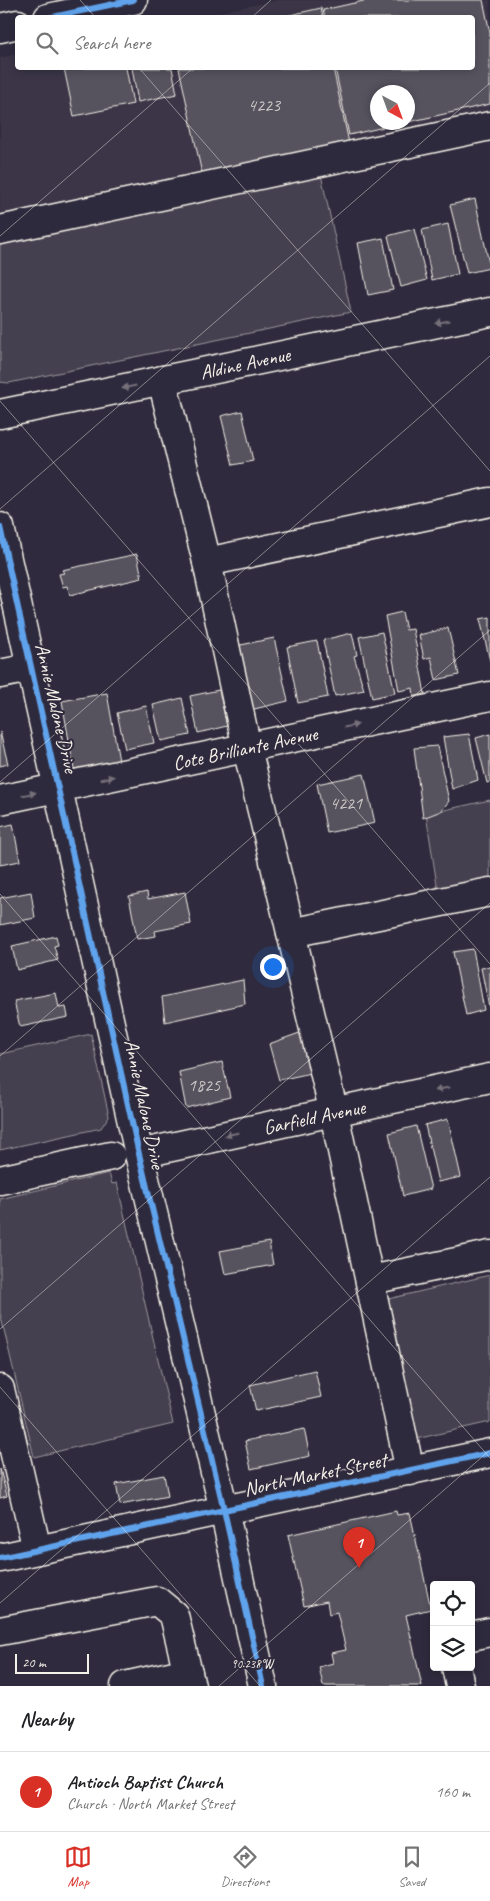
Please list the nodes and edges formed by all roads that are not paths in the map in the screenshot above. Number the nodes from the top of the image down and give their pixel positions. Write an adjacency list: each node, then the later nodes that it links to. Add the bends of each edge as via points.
1 (133, 0): 2 (street)
2 (62, 15)
3 (15, 25): 4 (street)
4 (0, 28)
5 (490, 126): 6 (street)
6 (0, 230)
7 (490, 312): 8 (street, Aldine Avenue, one-way to 8)
8 (162, 380): 9 (street, Aldine Avenue, one-way to 9); 12 (street)
9 (0, 414)
10 (490, 502): 12 (street)
11 (0, 527): 13 (street, Annie Malone Drive)
12 (207, 562): 16 (street)
13 (30, 668): 14 (street); 17 (street, Annie Malone Drive)
14 (0, 674)
15 (490, 696): 16 (street, Cote Brilliante Avenue, one-way to 15)
16 (247, 748): 17 (street, Cote Brilliante Avenue, one-way to 16); 20 (street)
17 (59, 788): 18 (street, Cote Brilliante Avenue, one-way to 17); 23 (street, Annie Malone Drive)
18 (0, 800)
19 (490, 892): 20 (street)
20 (291, 933): 22 (street)
21 (490, 1078): 22 (street, Garfield Avenue, one-way to 22)
22 (334, 1113): 23 (street, Garfield Avenue, one-way to 23); 27 (street)
23 (139, 1154): 31 (street, Annie Malone Drive)
24 (111, 1156): 25 (street)
25 (0, 1180)
26 (490, 1255): 27 (street)
27 (371, 1280): 30 (street)
28 (0, 1389): 32 (street)
29 (490, 1453): 30 (street, North Market Street)
30 (410, 1471): 31 (street, North Market Street)
31 (224, 1510): 32 (street, North Market Street); 40 (street, Annie Malone Drive)
32 (37, 1550): 33 (street, North Market Street)
33 (0, 1558)
34 (0, 1631): 38 (street, via 157,1601 174,1615)
35 (490, 1632): 36 (street)
36 (475, 1635)
37 (457, 1671): 41 (street)
38 (190, 1679): 39 (street)
39 (125, 1686)
40 (263, 1686)
41 (460, 1686)

